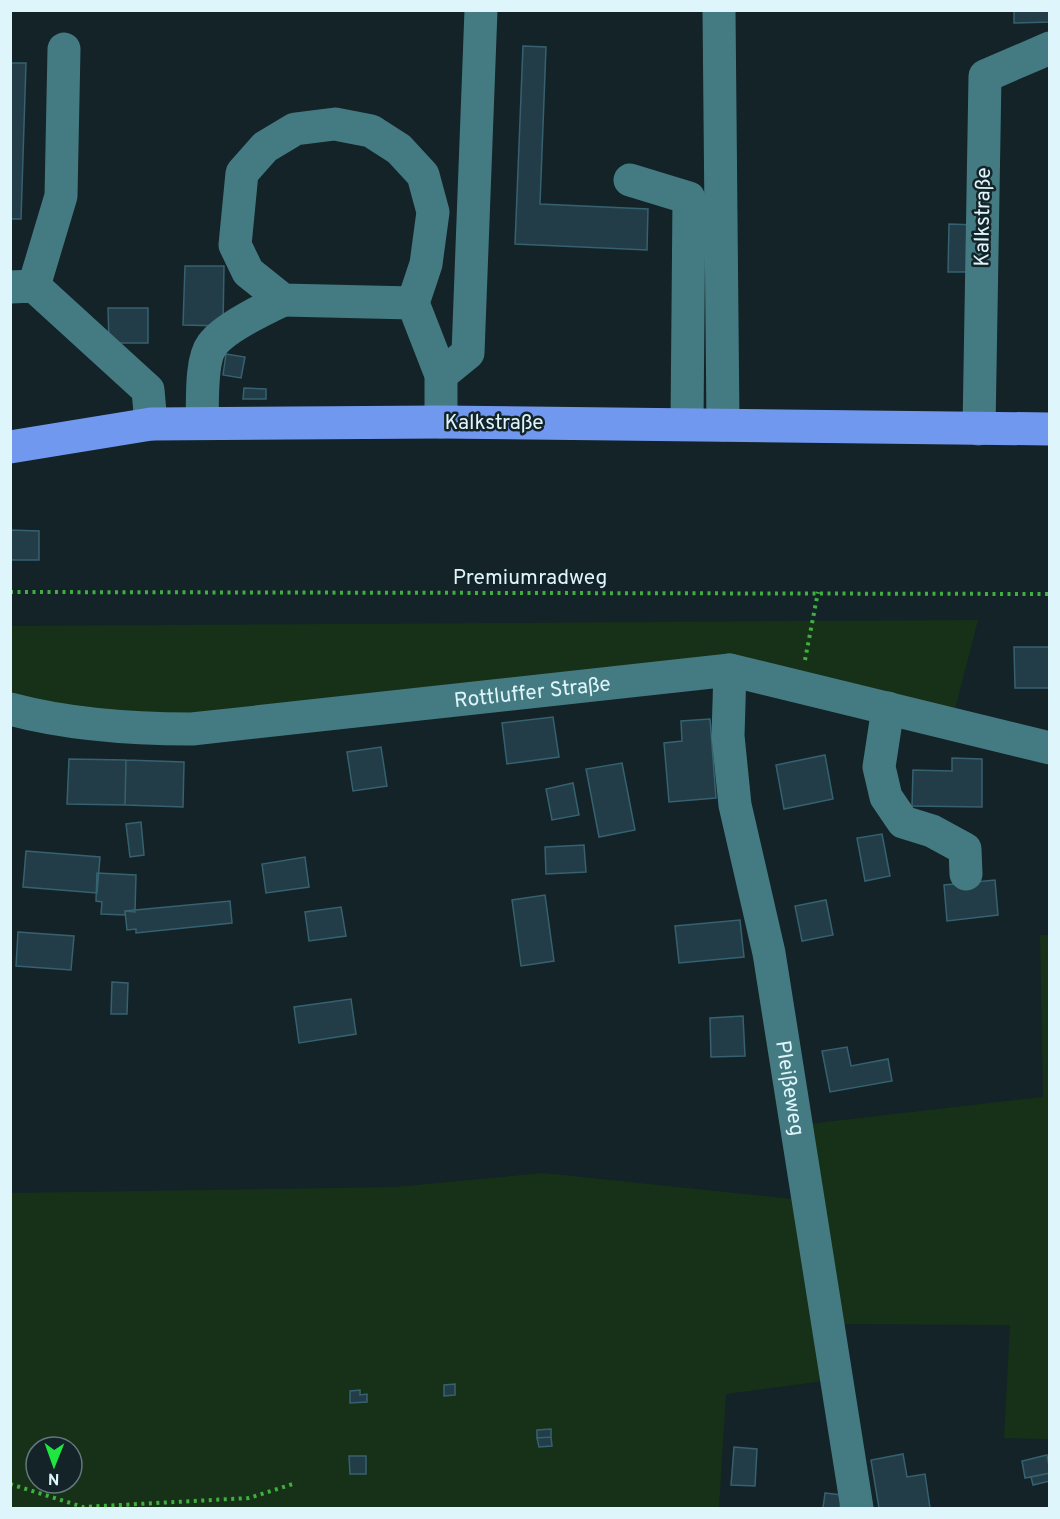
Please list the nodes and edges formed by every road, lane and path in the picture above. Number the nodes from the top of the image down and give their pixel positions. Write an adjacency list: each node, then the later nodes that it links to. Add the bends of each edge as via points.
1 (481, 10): 9 (street, via 468,353)
2 (719, 10): 14 (street)
3 (1050, 48): 15 (street, Kalkstraße, via 985,76)
4 (64, 49): 6 (street, via 61,196)
5 (630, 180): 12 (street, via 689,198)
6 (22, 287): 13 (street, via 148,390)
7 (283, 300): 8 (street); 8 (street, via 248,272 235,245 242,173 265,147 295,129 335,124 372,131 399,149 423,175 433,212 426,264); 11 (street, via 251,315 212,345 206,360)
8 (413, 303): 9 (street)
9 (441, 375): 10 (street)
10 (441, 422): 11 (main road, Kalkstraße); 12 (main road, Kalkstraße)
11 (202, 423): 13 (main road, Kalkstraße)
12 (687, 423): 14 (main road, Kalkstraße)
13 (151, 424): 17 (main road, Kalkstraße)
14 (723, 424): 15 (main road, Kalkstraße)
15 (979, 429): 16 (main road, Kalkstraße)
16 (1050, 429)
17 (10, 447)
18 (10, 592): 19 (path, Premiumradweg)
19 (818, 592): 20 (path, Premiumradweg); 22 (path)
20 (1050, 594)
21 (730, 670): 22 (street, Rottluffer Straße); 24 (street, Rottluffer Straße, via 192,729 125,729); 29 (street, Pleißeweg, via 728,736 735,805 769,953)
22 (798, 686): 23 (street, Rottluffer Straße)
23 (888, 708): 25 (street, Rottluffer Straße); 26 (street, via 879,767 886,797 903,822 933,831 965,849)
24 (10, 709)
25 (1050, 748)
26 (966, 874)
27 (296, 1483): 28 (path, via 249,1498 83,1506)
28 (10, 1484)
29 (857, 1509)

